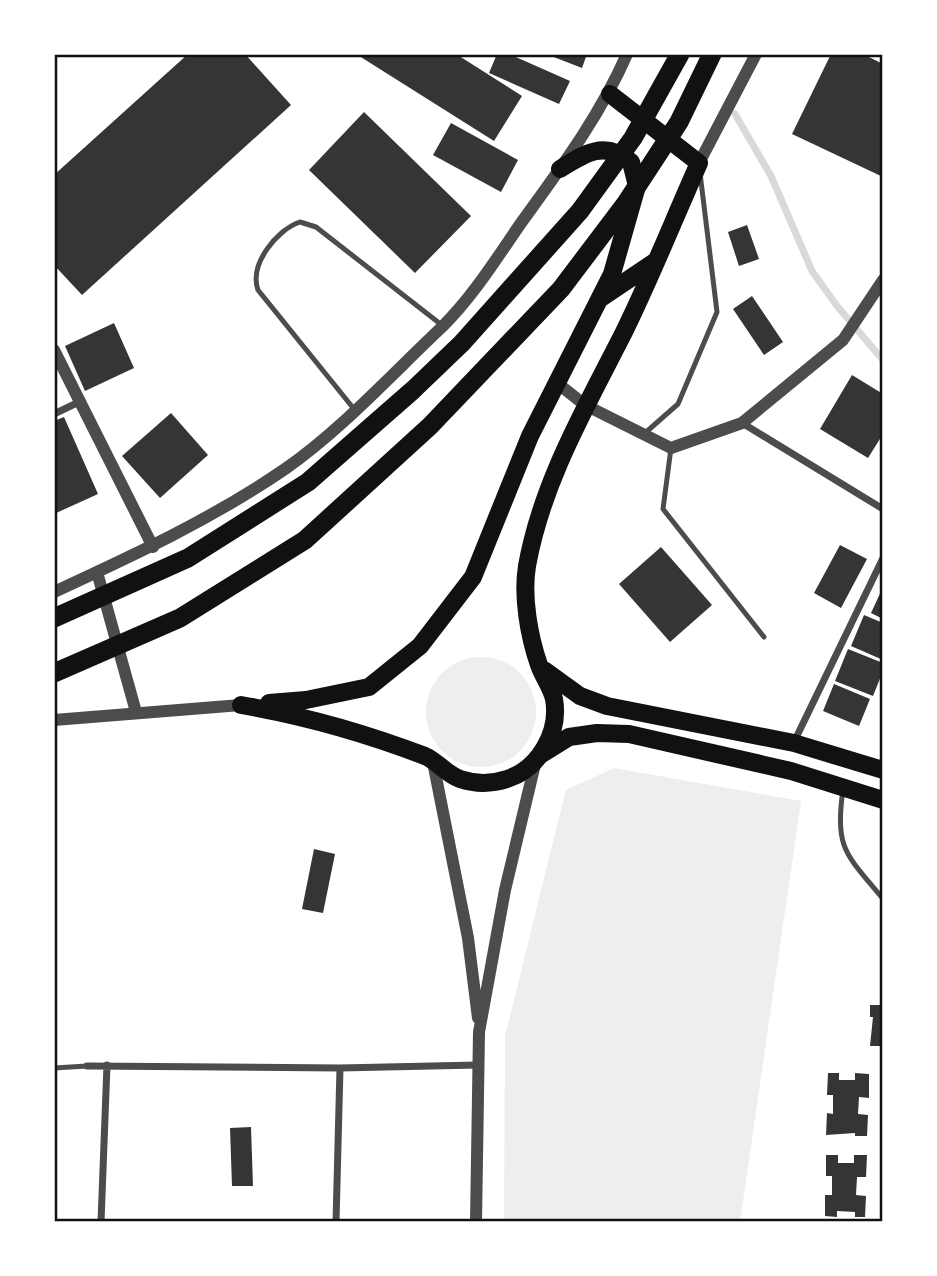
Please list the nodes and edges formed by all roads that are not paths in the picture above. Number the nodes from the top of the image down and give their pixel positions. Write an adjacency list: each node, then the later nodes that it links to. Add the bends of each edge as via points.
1 (627, 54): 5 (street)
2 (680, 54): 26 (highway, via 614,168 565,230 462,343 385,416 308,482 188,558)
3 (712, 54): 29 (highway, via 679,122 561,289 430,426 305,540 180,618)
4 (756, 54): 6 (street)
5 (610, 94): 6 (main road); 7 (street)
6 (699, 163): 8 (main road); 19 (lane, via 717,312 678,404)
7 (560, 169): 10 (main road, via 592,150 608,148 623,155 635,171 636,186 612,274); 11 (street, via 468,302)
8 (656, 261): 10 (main road); 15 (main road)
9 (881, 282): 18 (street, via 843,340)
10 (600, 298): 13 (main road)
11 (443, 326): 16 (street); 16 (lane, via 316,227 300,222 286,230 255,268 258,290)
12 (54, 350): 14 (street)
13 (557, 383): 15 (street); 30 (main road, via 530,436 473,577 421,646 369,687 306,700)
14 (81, 401): 17 (street); 22 (street)
15 (584, 405): 19 (street); 28 (main road, via 552,483 527,566 524,591)
16 (355, 410): 22 (street, via 287,467)
17 (54, 414)
18 (742, 422): 20 (street); 21 (street)
19 (643, 434): 20 (street)
20 (671, 448): 27 (lane, via 663,509)
21 (883, 509)
22 (153, 547): 24 (street)
23 (883, 558): 33 (street)
24 (97, 572): 25 (street); 31 (street)
25 (54, 592)
26 (54, 618)
27 (764, 637)
28 (539, 667): 33 (main road, via 580,695 607,706); 34 (main road, via 550,683 554,721)
29 (54, 673)
30 (242, 705): 31 (street); 35 (main road, via 358,732)
31 (136, 712): 32 (street)
32 (54, 720)
33 (794, 743): 36 (main road)
34 (537, 758): 35 (main road, via 509,778 476,783 445,772); 37 (main road, via 569,737 629,734); 40 (street, via 500,913)
35 (433, 762): 40 (street, via 468,937)
36 (883, 770)
37 (844, 787): 38 (main road); 39 (lane, via 838,825 843,845)
38 (883, 800)
39 (883, 899)
40 (480, 1032): 42 (street)
41 (107, 1065): 43 (street); 45 (street); 46 (street)
42 (478, 1065): 45 (street); 48 (street)
43 (88, 1066): 44 (lane)
44 (54, 1068)
45 (340, 1068): 47 (street)
46 (101, 1222)
47 (336, 1222)
48 (476, 1222)

